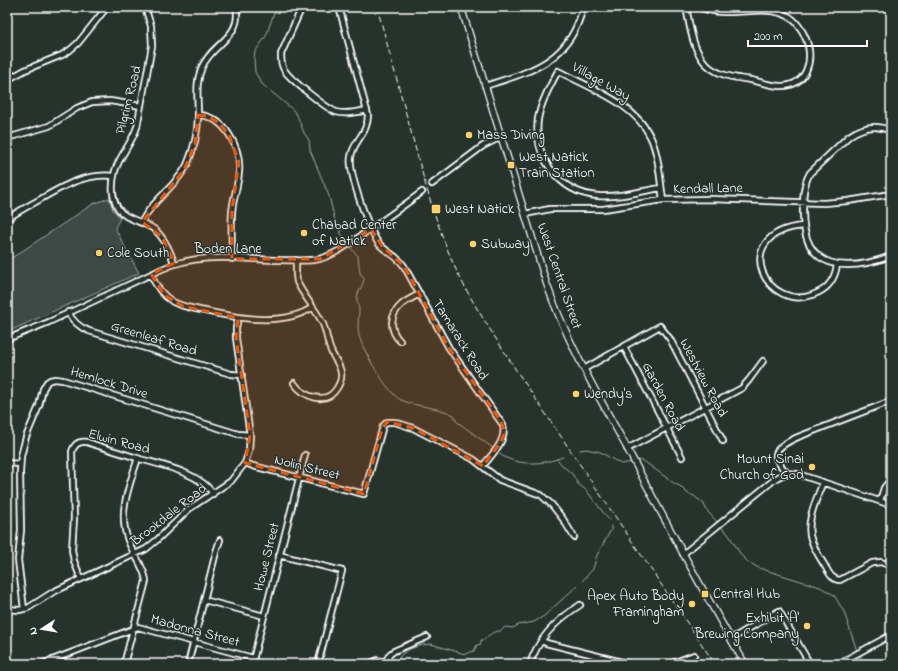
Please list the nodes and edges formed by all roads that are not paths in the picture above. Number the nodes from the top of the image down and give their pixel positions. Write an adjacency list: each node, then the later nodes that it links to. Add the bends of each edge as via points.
1 (108, 7): 13 (street, via 70,50)
2 (145, 7): 15 (street, Pilgrim Road, via 151,26 152,46)
3 (236, 7): 17 (street, via 235,27 212,51 200,72 197,87)
4 (302, 7): 16 (street, via 281,54 285,72 333,110 349,113)
5 (339, 7): 16 (street)
6 (460, 7): 14 (main road, West Central Street)
7 (583, 7): 14 (street, via 572,36 551,59 529,71)
8 (686, 7): 12 (street, via 699,53 706,64 715,70 772,86 792,83 806,73 810,56 808,44 804,33 790,16 774,11)
9 (698, 7): 12 (street, via 709,10)
10 (885, 7): 11 (street)
11 (891, 9)
12 (733, 10)
13 (7, 80)
14 (485, 86): 19 (main road, West Central Street)
15 (141, 106): 20 (street, via 110,101 92,102 77,108 49,126); 21 (street, Pilgrim Road, via 135,132)
16 (367, 110): 32 (street, Tamarack Road, via 367,126 352,151 350,161)
17 (198, 115): 30 (street, via 196,139 186,165 177,180 148,211); 34 (street, via 210,117 222,126 232,140 238,157 239,173 232,216)
18 (891, 131): 27 (street, via 873,127 849,136 810,174)
19 (501, 137): 22 (street, via 483,146); 28 (main road, West Central Street)
20 (7, 138)
21 (114, 176): 29 (street, via 98,175 74,181); 30 (street, Pilgrim Road, via 113,194 117,207 127,216)
22 (432, 184)
23 (661, 188): 23 (street, Village Way, via 653,145 641,122 621,104 558,71 543,100 538,126 540,149 554,175 572,189 587,195 615,196); 26 (street, Village Way)
24 (422, 192): 32 (street, Boden Lane)
25 (891, 194): 27 (street, Kendall Lane, via 840,202)
26 (663, 200): 27 (street, Kendall Lane); 28 (street, Kendall Lane, via 603,209 550,208)
27 (803, 202): 31 (street)
28 (525, 214): 47 (main road, West Central Street, via 553,302)
29 (7, 219)
30 (142, 222): 36 (street, Pilgrim Road, via 162,237)
31 (803, 226): 37 (street, via 808,243 814,252); 37 (street, via 778,232 763,248 760,257 761,268 771,286 790,297 811,296 830,283)
32 (371, 229): 35 (street, Boden Lane, via 335,253 320,259); 39 (street, Tamarack Road, via 382,247 398,258)
33 (891, 256): 37 (street, via 863,264)
34 (232, 259): 35 (street, Boden Lane); 36 (street, Boden Lane, via 192,259)
35 (296, 260): 40 (street, via 297,282)
36 (174, 263): 38 (street, Boden Lane)
37 (838, 265)
38 (151, 274): 41 (street, Boden Lane); 42 (street, via 160,290 177,304)
39 (420, 294): 44 (street, via 403,304 394,315 393,330); 62 (street, Tamarack Road, via 449,348 501,421 504,433 498,446)
40 (312, 307): 42 (street, via 290,317); 49 (street, via 324,325 330,350 340,367 340,383 329,396 317,398 303,393)
41 (68, 312): 43 (street, Boden Lane); 48 (street, Greenleaf Road, via 74,321 89,331 231,374)
42 (238, 318): 48 (street, Brookdale Road, via 236,333)
43 (7, 339)
44 (400, 341)
45 (624, 347): 47 (street); 51 (street, Westview Road, via 660,326 670,339); 52 (street, Garden Road)
46 (763, 361): 51 (street, via 742,388)
47 (584, 369): 55 (main road, West Central Street)
48 (242, 375): 53 (street, Brookdale Road)
49 (294, 383)
50 (891, 401): 63 (street, via 787,443 778,450 776,456)
51 (706, 407): 52 (street); 54 (street, Westview Road)
52 (667, 428): 55 (street); 57 (street, Garden Road)
53 (250, 435): 60 (street, Brookdale Road); 61 (street, Hemlock Drive, via 238,434 55,379 47,382 42,389)
54 (723, 441)
55 (627, 449): 72 (main road, West Central Street)
56 (305, 455): 64 (street, Howe Street)
57 (682, 456)
58 (138, 458): 67 (street, Elwin Road, via 193,477 207,485); 73 (street, via 126,495 123,514 125,533); 76 (street, Elwin Road, via 87,442 80,442 72,449 72,550)
59 (7, 463): 61 (street)
60 (245, 463): 64 (street, Nolin Street); 67 (street, Brookdale Road, via 231,481)
61 (20, 464): 80 (street, Hemlock Drive, via 21,523 18,560)
62 (482, 466): 64 (street, Nolin Street, via 409,427 387,422 382,429 364,494); 70 (street, via 500,480 545,497)
63 (787, 474): 66 (street); 72 (street, via 775,479)
64 (299, 478): 74 (street, Howe Street)
65 (891, 479): 68 (street, via 884,488)
66 (823, 482): 68 (street); 75 (street, via 809,525 809,534 831,576 836,580 844,579 872,563 881,562)
67 (213, 494): 73 (street, Brookdale Road, via 194,505 154,543)
68 (880, 501): 69 (street)
69 (891, 505)
70 (574, 538)
71 (220, 540): 77 (street)
72 (683, 554): 85 (main road, West Central Street)
73 (135, 555): 76 (street, Brookdale Road); 82 (street, via 146,581)
74 (279, 555): 81 (street, Howe Street); 95 (street, via 342,571)
75 (891, 566)
76 (81, 579): 80 (street, Brookdale Road)
77 (204, 600): 81 (street); 87 (street)
78 (580, 605): 86 (street)
79 (7, 609): 80 (street, Brookdale Road)
80 (24, 609)
81 (264, 616): 89 (street, Howe Street)
82 (133, 628): 87 (street, Madonna Street); 91 (street, Madonna Street); 92 (street)
83 (891, 635): 102 (street)
84 (427, 637): 90 (street, via 394,651)
85 (731, 639): 100 (main road, West Central Street); 101 (street, via 779,611)
86 (542, 640): 97 (street); 98 (street)
87 (193, 643): 89 (street, Madonna Street); 93 (street)
88 (694, 655): 99 (street)
89 (253, 658): 94 (street, Howe Street)
90 (385, 663): 96 (street, via 378,660)
91 (42, 664)
92 (124, 664)
93 (188, 664)
94 (252, 664)
95 (318, 664)
96 (368, 664)
97 (530, 664)
98 (630, 664)
99 (670, 664)
100 (745, 664)
101 (810, 664)
102 (838, 664)

